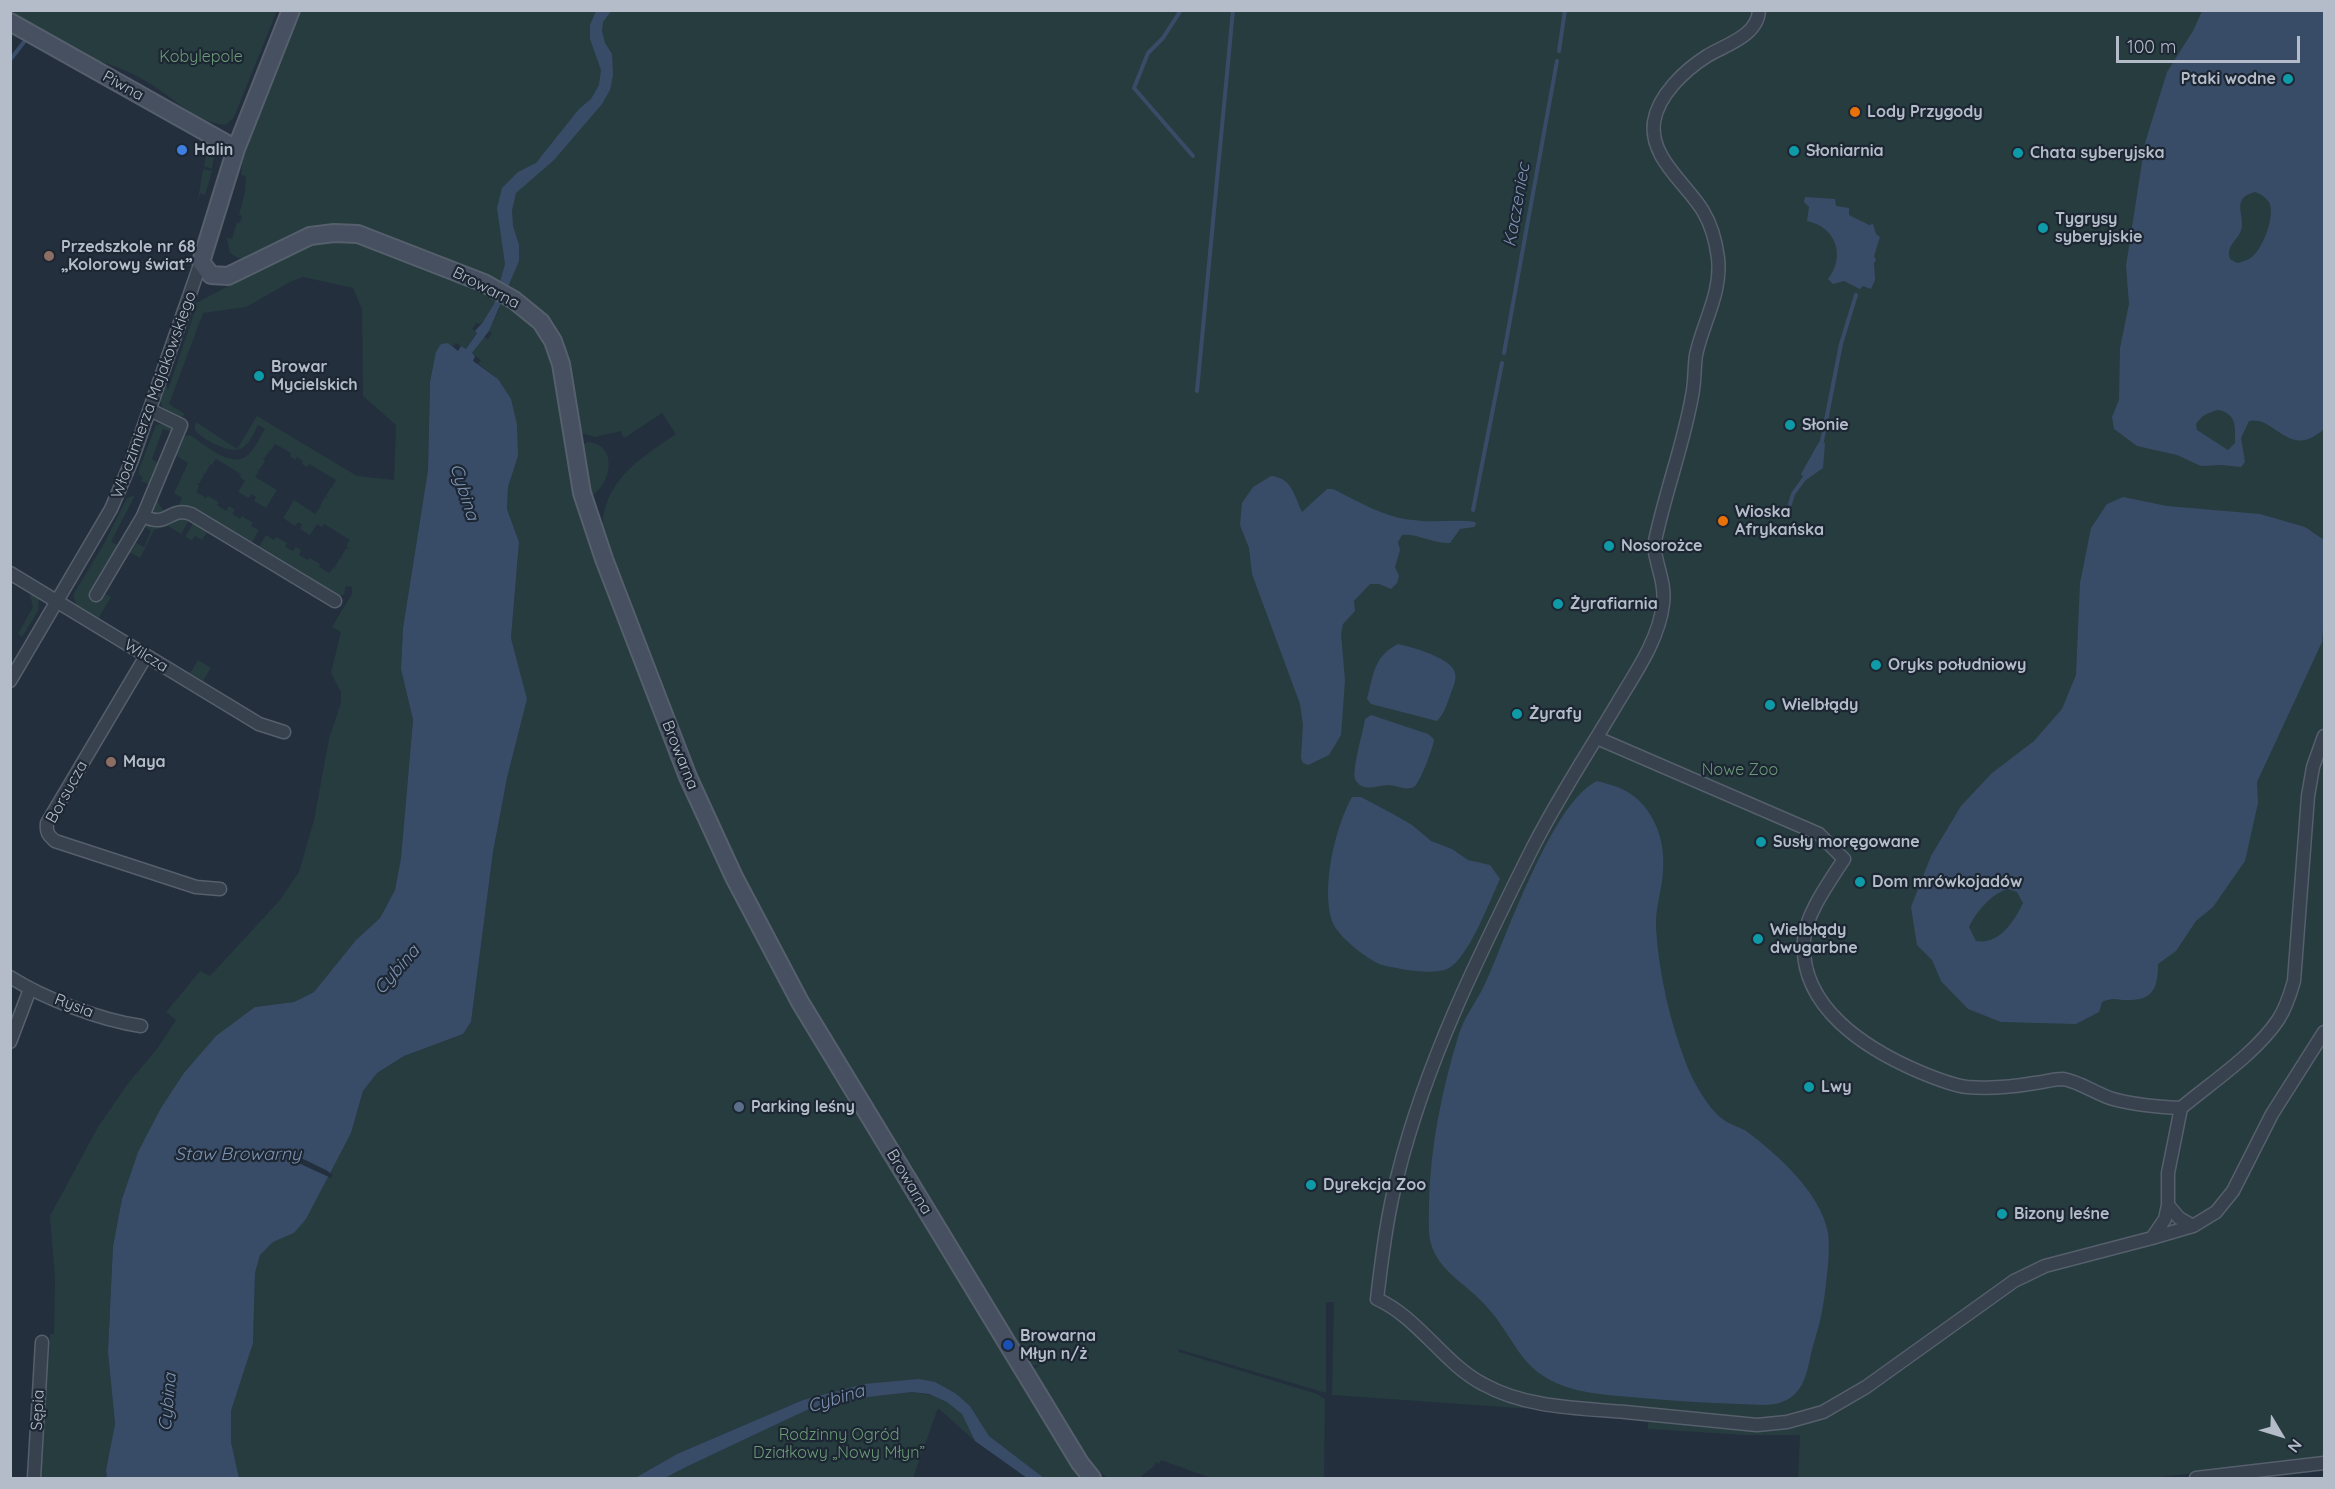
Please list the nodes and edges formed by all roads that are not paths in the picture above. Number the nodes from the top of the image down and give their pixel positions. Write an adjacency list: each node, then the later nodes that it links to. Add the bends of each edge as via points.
1 (291, 10): 4 (street)
2 (1760, 10): 16 (street, via 1748,32 1690,68 1664,98 1654,120 1654,133 1667,164 1711,226 1718,280 1696,356 1692,396 1654,546 1664,589 1663,605 1645,656)
3 (13, 28): 4 (street, Piwna)
4 (237, 148): 5 (street)
5 (201, 262): 6 (street, Włodzimierza Majakowskiego); 30 (street, Browarna, via 211,275 228,276 310,236 358,234 484,283 541,322 553,340 561,364 579,476 591,523 688,777 716,839 800,1002)
6 (150, 410): 7 (street, via 181,425); 11 (street, Włodzimierza Majakowskiego, via 111,509)
7 (143, 516): 9 (street); 10 (street, via 155,522 173,513 191,514)
8 (10, 573): 11 (street, Wilcza)
9 (96, 595)
10 (335, 601)
11 (58, 603): 12 (street, Wilcza); 13 (street, Włodzimierza Majakowskiego)
12 (146, 657): 14 (street, Wilcza, via 260,724); 17 (street, Borsucza, via 47,823 47,830 49,836 65,844 196,887)
13 (10, 681)
14 (284, 732)
15 (2325, 736): 23 (street, via 2313,766 2308,796 2294,981 2288,1002 2259,1042)
16 (1597, 738): 23 (street, via 1819,834 1844,859 1810,919 1804,957 1808,978 1833,1015 1875,1050 1960,1086 1996,1089 2064,1079 2112,1099 2142,1106); 26 (street, via 1530,853 1457,1006 1428,1079 1398,1175 1377,1299 1472,1378 1498,1392 1567,1407 1772,1425 1823,1412 1866,1387 2024,1276 2045,1266)
17 (219, 889)
18 (10, 977): 19 (street, Rysia)
19 (30, 990): 20 (street, Rysia, via 118,1023); 22 (street)
20 (141, 1026)
21 (2325, 1032): 25 (street, via 2272,1114 2234,1191 2216,1212)
22 (10, 1042)
23 (2181, 1108): 24 (street, via 2168,1173)
24 (2168, 1204): 25 (street, via 2179,1218); 26 (street, via 2165,1219)
25 (2193, 1226): 26 (street)
26 (2152, 1238)
27 (42, 1342): 29 (street, Sępia)
28 (2325, 1463): 31 (street)
29 (34, 1479)
30 (1092, 1479)
31 (2196, 1479)

